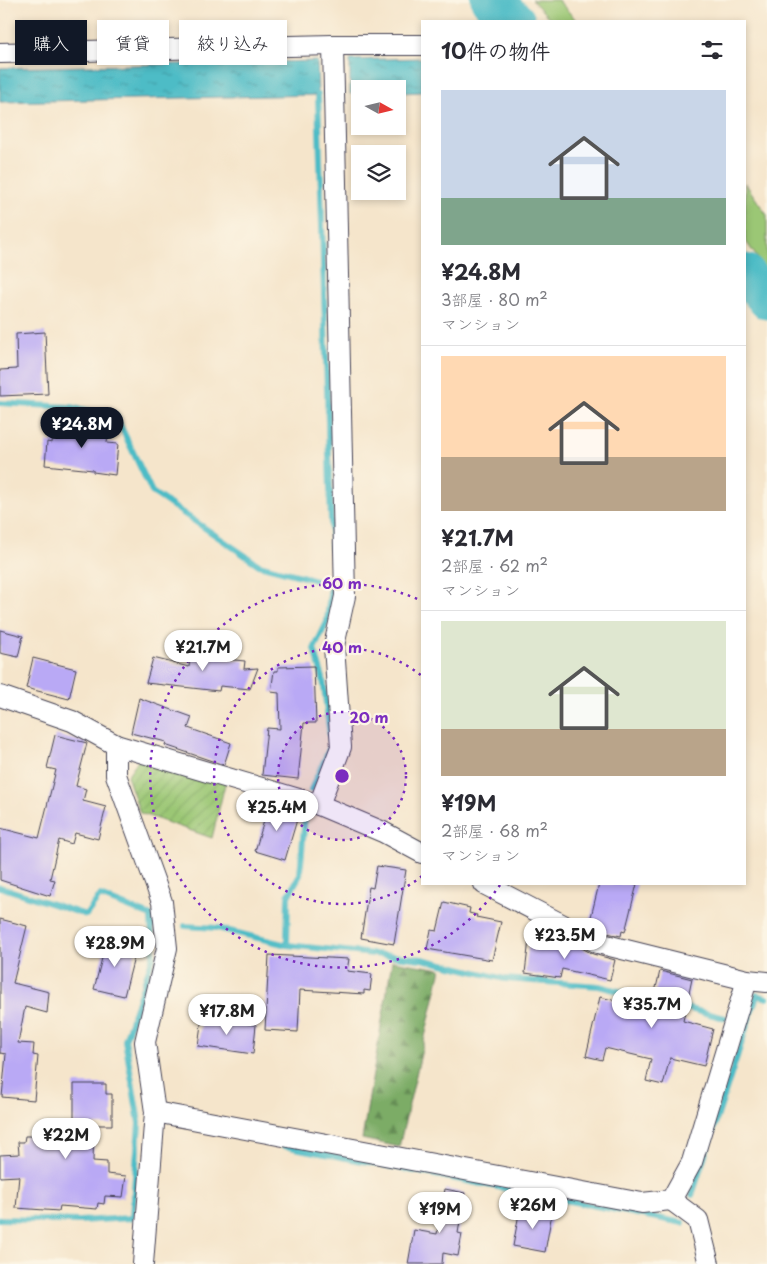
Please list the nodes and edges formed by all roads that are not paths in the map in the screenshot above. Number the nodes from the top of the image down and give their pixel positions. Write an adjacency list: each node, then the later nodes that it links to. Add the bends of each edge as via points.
1 (332, 45): 2 (street); 3 (street); 6 (street, via 345,596 334,646 341,746)
2 (421, 45)
3 (0, 53)
4 (0, 696): 5 (street, via 72,721)
5 (116, 745): 6 (street); 11 (street, via 116,775 162,902 167,948 145,1042)
6 (320, 804): 7 (street)
7 (421, 852)
8 (486, 885): 9 (street, via 598,942)
9 (746, 980): 10 (street); 12 (street, via 692,1162)
10 (767, 982)
11 (155, 1112): 12 (street, via 642,1203); 13 (street)
12 (671, 1200): 14 (street, via 698,1220)
13 (143, 1264)
14 (709, 1264)

